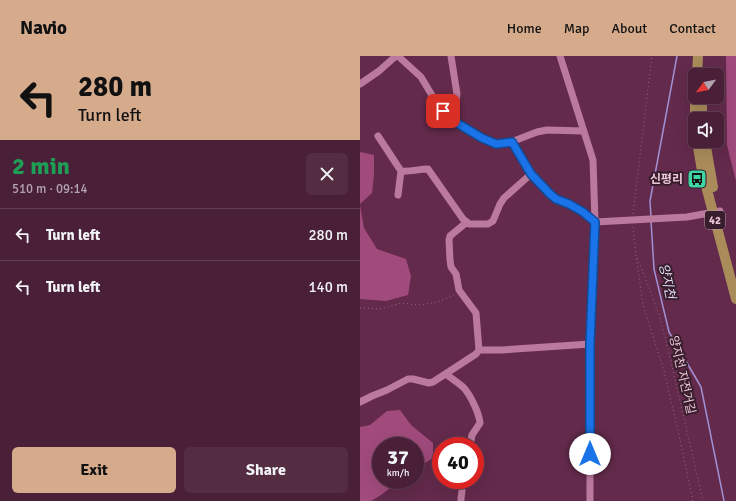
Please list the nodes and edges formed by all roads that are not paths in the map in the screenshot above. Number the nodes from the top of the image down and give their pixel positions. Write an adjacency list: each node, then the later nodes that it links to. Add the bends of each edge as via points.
1 (397, 56): 8 (street); 9 (street, via 421,77)
2 (451, 56): 9 (street, via 457,94 456,101)
3 (560, 56): 10 (street)
4 (698, 56): 6 (main road)
5 (704, 56): 7 (main road)
6 (697, 68)
7 (703, 68)
8 (360, 84)
9 (446, 114): 12 (street, via 482,138 496,144)
10 (583, 131): 12 (street, via 548,130); 20 (street, via 592,160)
11 (378, 136): 15 (street)
12 (512, 142): 16 (street)
13 (698, 148): 18 (main road, 42, via 702,171)
14 (706, 148): 18 (main road, 42)
15 (401, 171): 17 (street); 19 (street, via 428,169)
16 (531, 174): 19 (street, via 504,198 493,221 488,224); 20 (street, via 556,199 583,212)
17 (398, 195)
18 (717, 212): 20 (street, via 687,217); 21 (main road, 42); 22 (main road, 42)
19 (467, 222): 24 (street, via 450,236 451,267 456,274 460,292 476,313)
20 (595, 222): 23 (street)
21 (736, 276)
22 (736, 299)
23 (590, 344): 24 (street); 32 (street)
24 (479, 350): 25 (street)
25 (446, 374): 27 (street, via 429,383 408,379); 29 (street, via 464,388 480,416 480,423)
26 (360, 396): 27 (street)
27 (368, 398): 28 (street)
28 (360, 402)
29 (472, 437)
30 (462, 489): 31 (street)
31 (461, 501)
32 (590, 501)

